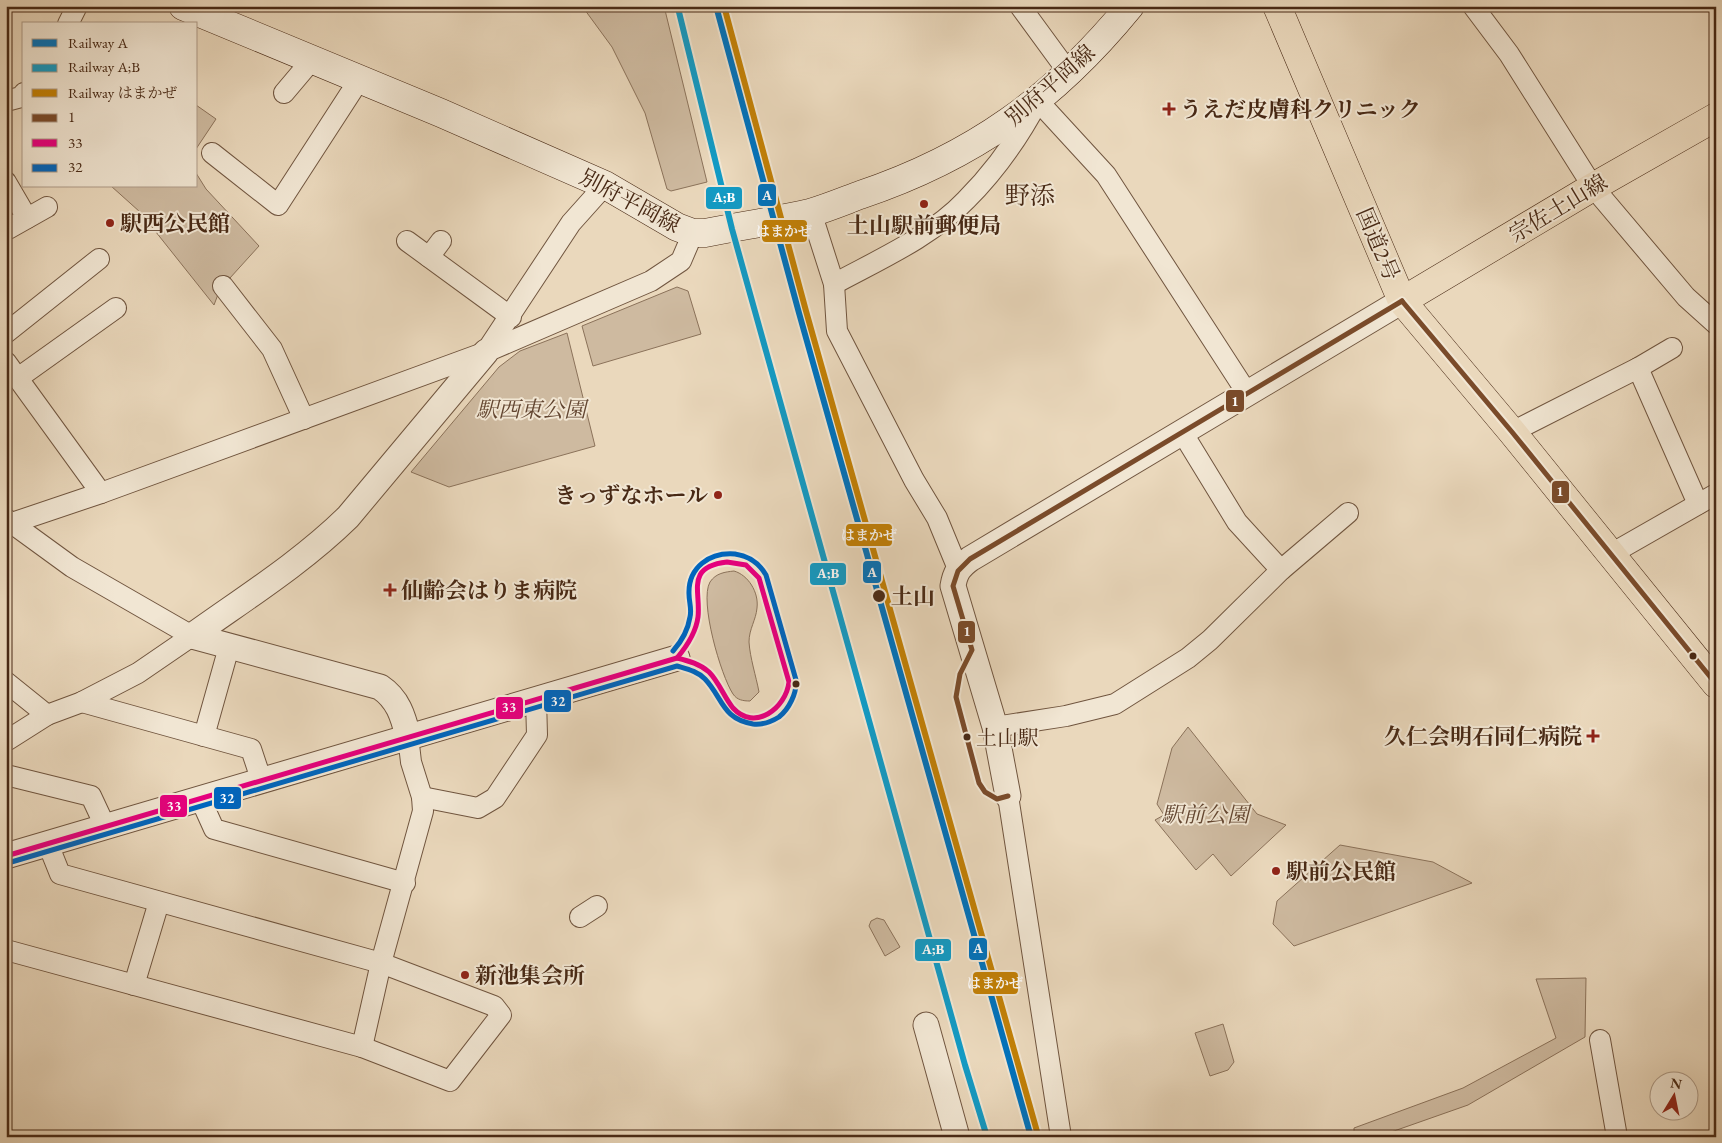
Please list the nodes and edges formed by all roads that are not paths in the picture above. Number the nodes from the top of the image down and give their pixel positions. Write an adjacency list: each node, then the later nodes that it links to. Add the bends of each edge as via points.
1 (77, 6): 7 (street)
2 (1020, 6): 9 (street)
3 (1130, 6): 9 (main road, 別府平岡線)
4 (1277, 6): 31 (main road, 国道2号)
5 (1473, 6): 19 (street, via 1509,54)
6 (192, 8): 8 (main road, 別府平岡線)
7 (69, 22)
8 (311, 60): 10 (main road, 別府平岡線); 11 (street)
9 (1069, 73): 14 (main road, 別府平岡線)
10 (358, 80): 16 (street, via 278,205); 18 (main road, 別府平岡線)
11 (284, 94)
12 (22, 96): 13 (street)
13 (6, 101)
14 (1038, 101): 21 (main road, 別府平岡線, via 996,132 907,179); 29 (street, via 1019,136 966,200 926,232); 40 (street, via 1106,175)
15 (1716, 117): 19 (main road, 宗佐土山線)
16 (212, 153)
17 (6, 182): 22 (street)
18 (605, 185): 24 (main road, 別府平岡線); 33 (street, via 572,223)
19 (1593, 187): 31 (main road, 宗佐土山線); 34 (street, via 1686,297)
20 (47, 207): 22 (street)
21 (811, 212): 24 (main road, 別府平岡線); 29 (street)
22 (27, 218): 23 (street)
23 (8, 229)
24 (693, 233): 37 (street, via 682,261 652,281)
25 (441, 241): 27 (street)
26 (407, 242): 27 (street)
27 (429, 257): 33 (street)
28 (99, 259): 35 (street)
29 (834, 284): 50 (street, via 838,331 914,480 937,518)
30 (223, 286): 41 (street, via 272,349)
31 (1402, 301): 40 (street); 43 (main road, 国道2号)
32 (116, 308): 39 (street)
33 (511, 317): 37 (street)
34 (1716, 324)
35 (6, 333)
36 (1672, 348): 38 (street)
37 (486, 352): 41 (street); 52 (street, via 333,532)
38 (1638, 368): 43 (street); 46 (street)
39 (12, 370): 44 (street)
40 (1247, 393): 42 (street)
41 (304, 419): 44 (street)
42 (1182, 432): 50 (street); 51 (street, via 1237,522)
43 (1512, 432): 49 (main road, 国道2号)
44 (101, 493): 48 (street)
45 (1716, 494): 46 (street)
46 (1698, 504): 49 (street)
47 (1348, 513): 51 (street)
48 (8, 523): 52 (street, via 72,567)
49 (1611, 554): 56 (main road, 国道2号)
50 (958, 569): 60 (street, via 953,586)
51 (1280, 570): 60 (street, via 1188,658 1115,704 1066,716)
52 (192, 636): 53 (street); 58 (street, via 138,673)
53 (229, 646): 61 (street); 62 (street, via 380,687 399,707)
54 (677, 658): 57 (street)
55 (6, 682): 59 (street)
56 (1716, 684)
57 (536, 700): 62 (street); 67 (street, via 537,735 495,798 478,808)
58 (82, 702): 59 (street); 61 (street)
59 (46, 715): 63 (street)
60 (994, 726): 66 (street)
61 (204, 736): 65 (street, via 251,749)
62 (408, 736): 65 (street); 67 (street, via 410,762)
63 (6, 741)
64 (6, 775): 69 (street, via 91,796)
65 (261, 779): 68 (street)
66 (1008, 796): 83 (street)
67 (422, 797): 72 (street, via 423,811)
68 (200, 798): 69 (street); 72 (street, via 214,828)
69 (105, 826): 70 (street)
70 (48, 844): 71 (street); 73 (street, via 60,874)
71 (6, 856)
72 (405, 882): 77 (street)
73 (159, 902): 77 (street); 78 (street)
74 (597, 906): 75 (street)
75 (580, 917)
76 (6, 950): 78 (street)
77 (381, 962): 81 (street); 81 (street, via 494,1006 501,1015 450,1080)
78 (134, 985): 81 (street)
79 (926, 1026): 82 (street)
80 (1600, 1040): 84 (street)
81 (362, 1047)
82 (957, 1137)
83 (1061, 1137)
84 (1617, 1137)

